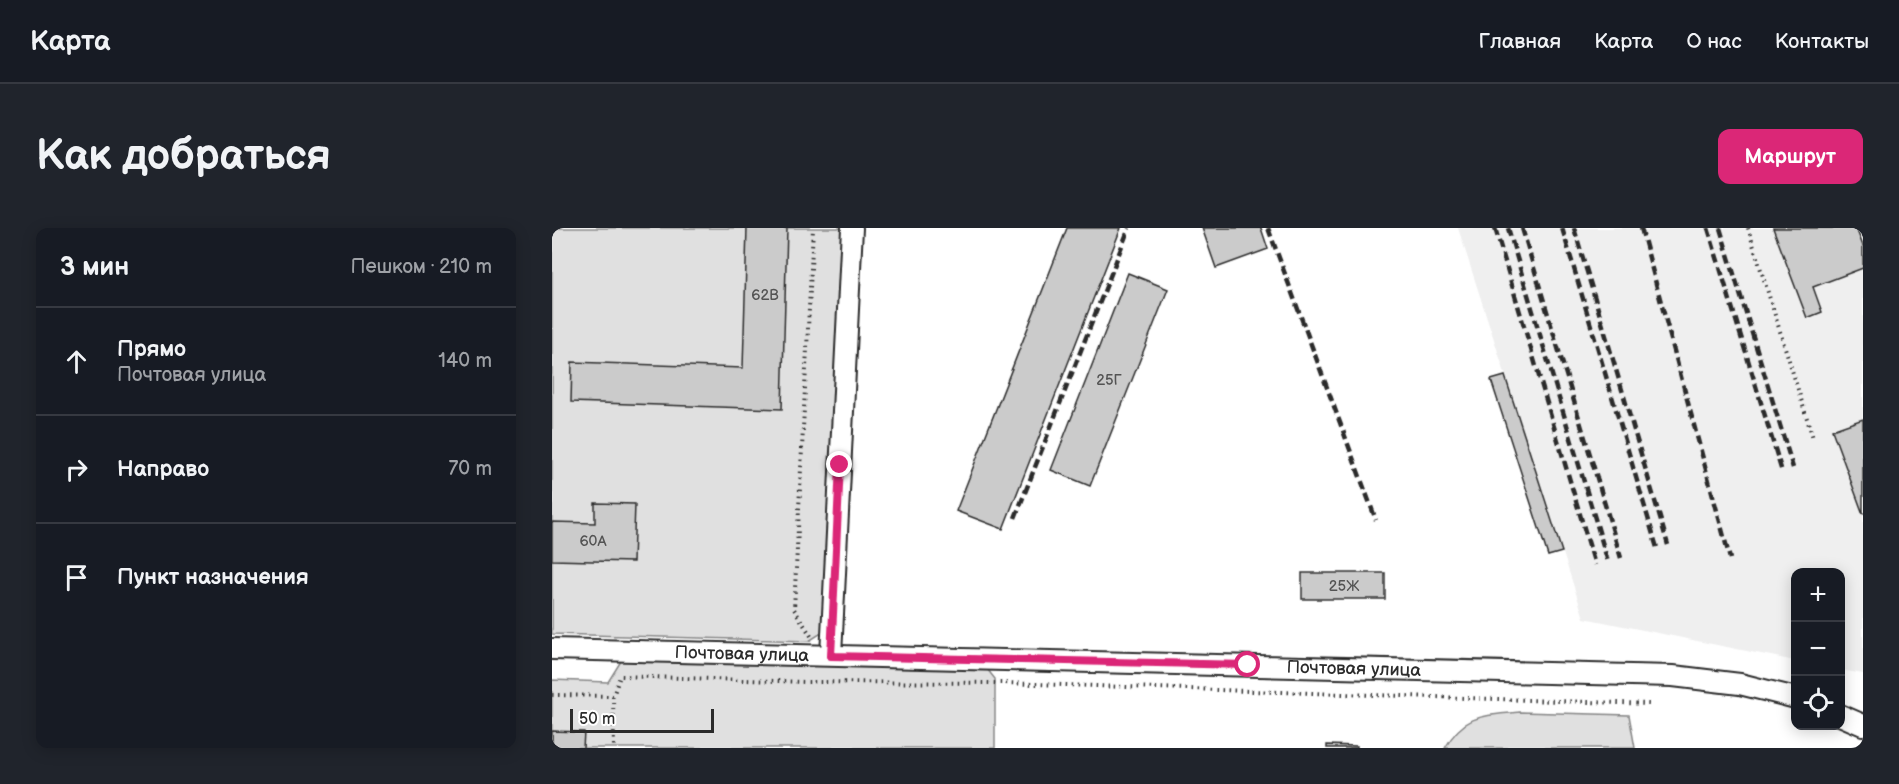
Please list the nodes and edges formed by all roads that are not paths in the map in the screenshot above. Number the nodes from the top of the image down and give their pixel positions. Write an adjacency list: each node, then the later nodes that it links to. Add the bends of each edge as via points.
1 (852, 228): 3 (street)
2 (552, 650): 3 (street, Почтовая улица)
3 (831, 656): 4 (street, Почтовая улица, via 1673,675 1740,684)
4 (1791, 697)
5 (1845, 717): 6 (street)
6 (1863, 725)

